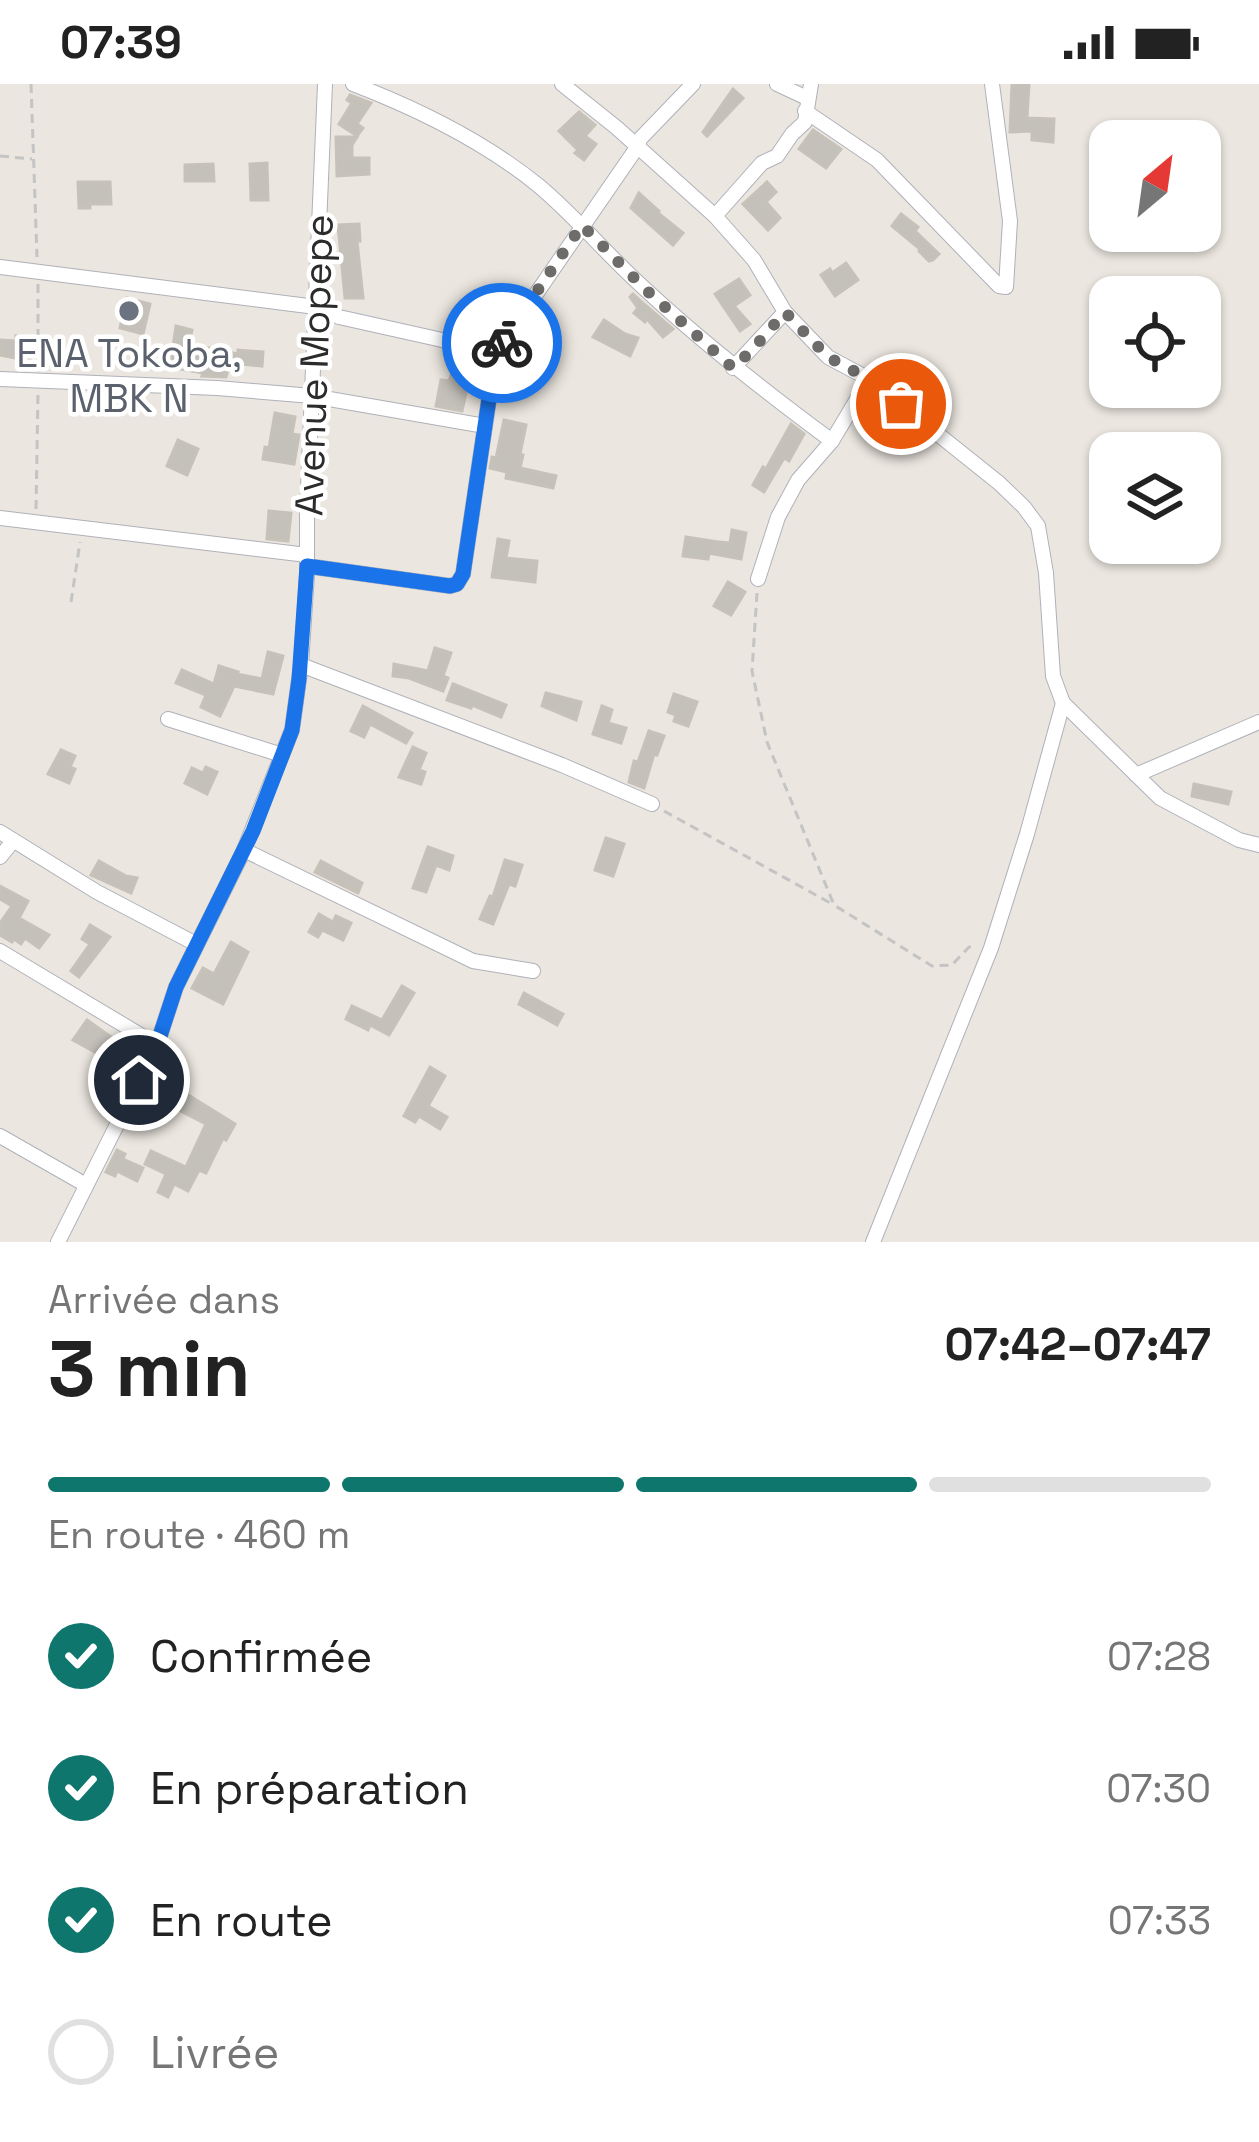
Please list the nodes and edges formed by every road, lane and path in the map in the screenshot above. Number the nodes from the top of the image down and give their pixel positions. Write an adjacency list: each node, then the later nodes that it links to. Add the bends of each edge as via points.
1 (31, 84): 11 (path)
2 (325, 84): 16 (street, Avenue Mopepe)
3 (353, 84): 13 (street, via 480,146)
4 (562, 84): 9 (street)
5 (693, 84): 9 (street)
6 (777, 84): 8 (street)
7 (992, 84): 8 (street, via 1010,221 1006,287)
8 (808, 98): 12 (street, via 805,122)
9 (638, 146): 12 (street); 13 (street)
10 (0, 157): 11 (path)
11 (34, 160): 15 (path)
12 (715, 216): 17 (street)
13 (582, 225): 18 (street); 19 (street)
14 (0, 267): 15 (street)
15 (38, 271): 16 (street); 22 (path)
16 (316, 307): 18 (street); 23 (street, Avenue Mopepe)
17 (785, 312): 19 (street); 21 (street, via 828,357)
18 (496, 352): 24 (street)
19 (733, 368): 25 (street)
20 (0, 379): 22 (street)
21 (869, 379): 25 (street); 33 (street, via 999,483 1038,526 1053,676)
22 (38, 381): 23 (street); 27 (path)
23 (312, 396): 24 (street); 29 (street, Avenue Mopepe)
24 (485, 426): 29 (street, via 457,584)
25 (832, 441): 30 (street, via 798,480)
26 (0, 518): 27 (street)
27 (36, 523): 28 (street)
28 (82, 528): 29 (street); 31 (path)
29 (307, 560): 32 (street, Avenue Mopepe)
30 (758, 579): 43 (path, via 752,671 767,742)
31 (71, 602)
32 (301, 665): 36 (street, Avenue Mopepe); 38 (street)
33 (1063, 704): 37 (street); 45 (street)
34 (168, 719): 36 (street)
35 (1259, 722): 37 (street)
36 (282, 754): 41 (street, Avenue Mopepe)
37 (1136, 776): 40 (street, via 1176,808)
38 (652, 804): 43 (path)
39 (6, 837): 42 (street); 44 (street)
40 (1259, 844)
41 (244, 850): 44 (street, Avenue Mopepe); 47 (street, via 473,961)
42 (0, 857)
43 (834, 905): 45 (path, via 932,966 952,965 969,947)
44 (196, 944): 48 (street, Avenue Mopepe)
45 (991, 947): 52 (street)
46 (0, 951): 48 (street)
47 (533, 971)
48 (157, 1045): 50 (street, Avenue Mopepe)
49 (0, 1136): 50 (street)
50 (86, 1185): 51 (street, Avenue Mopepe)
51 (58, 1242)
52 (873, 1242)

